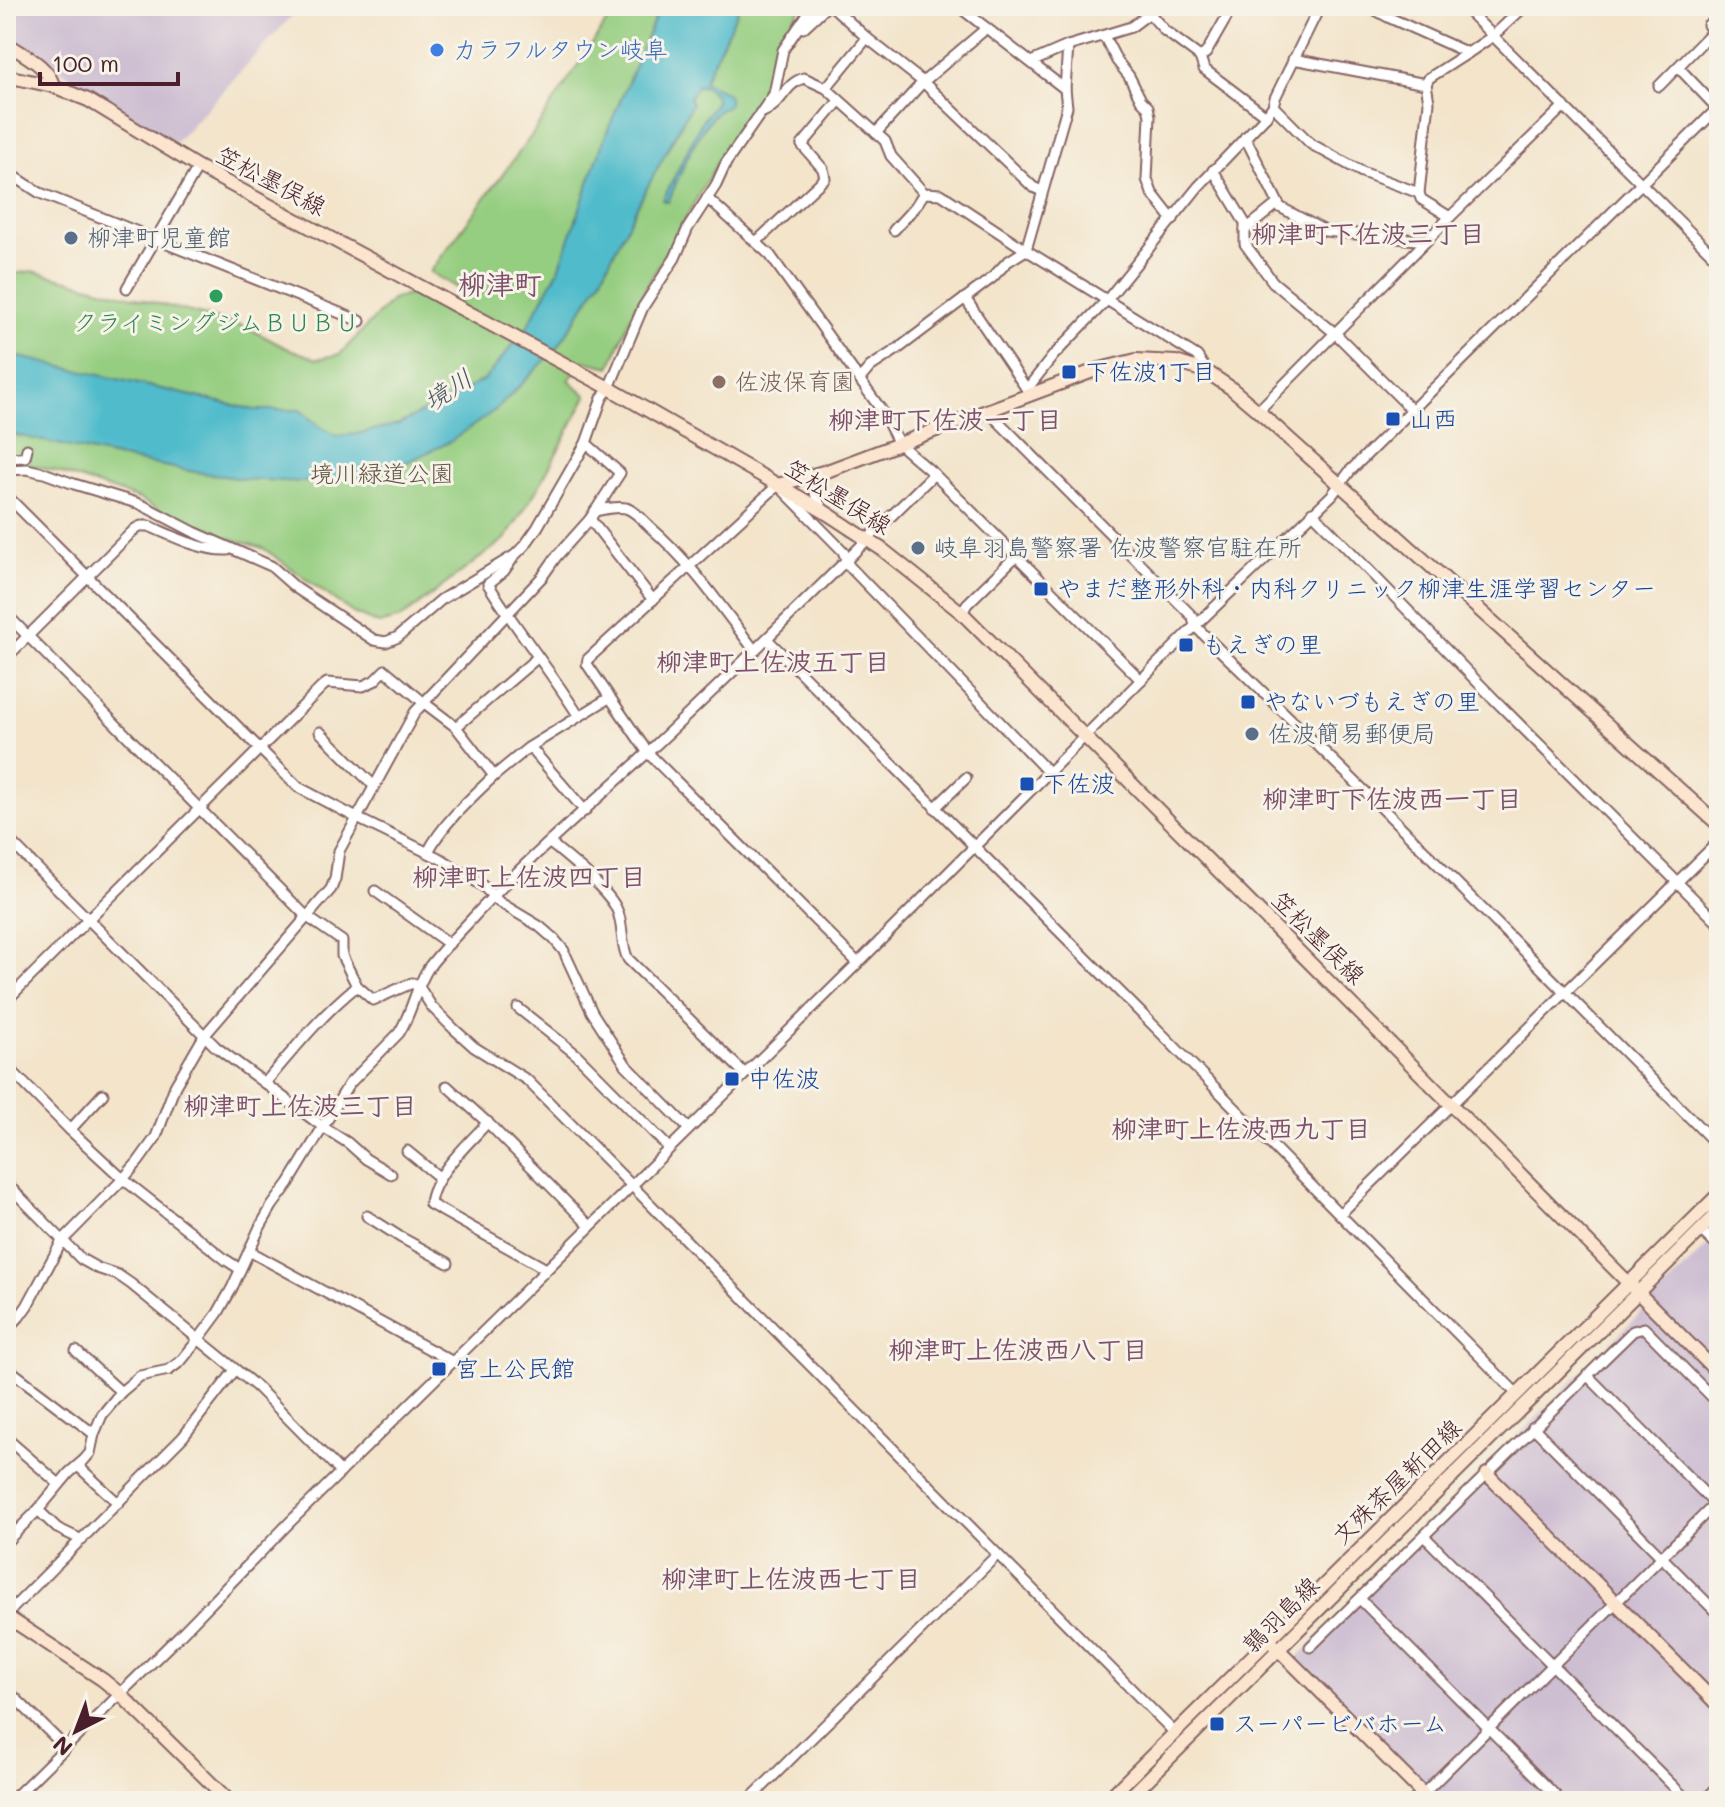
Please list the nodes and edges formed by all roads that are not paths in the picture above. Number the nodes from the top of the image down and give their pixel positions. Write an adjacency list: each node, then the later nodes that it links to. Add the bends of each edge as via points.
1 (813, 6): 11 (street)
2 (830, 6): 11 (street, via 803,28); 16 (street)
3 (958, 6): 12 (street)
4 (1159, 6): 10 (street)
5 (1233, 6): 20 (street)
6 (1320, 6): 21 (street)
7 (1368, 6): 19 (street)
8 (1463, 6): 15 (street)
9 (1525, 6): 15 (street)
10 (1146, 10): 14 (street, via 1131,27); 20 (street)
11 (797, 27): 35 (street, via 783,50 774,94)
12 (985, 27): 22 (street); 25 (street)
13 (1713, 31): 23 (street)
14 (1104, 36): 18 (street); 49 (street, via 1148,107 1147,179)
15 (1493, 36): 19 (street); 33 (street)
16 (867, 38): 25 (street); 29 (street)
17 (6, 43): 27 (main road, via 49,75)
18 (1068, 46): 22 (street); 30 (street)
19 (1468, 53): 26 (street)
20 (1200, 57): 36 (street, via 1204,69)
21 (1293, 59): 26 (street); 32 (street)
22 (1031, 62): 30 (street)
23 (1678, 67): 28 (street); 34 (street)
24 (6, 76): 27 (main road, 笠松墨俣線)
25 (923, 82): 37 (street); 43 (street)
26 (1426, 84): 45 (street, via 1429,102)
27 (53, 86): 39 (main road, 笠松墨俣線, via 88,100)
28 (1659, 86)
29 (826, 88): 31 (street); 35 (street, via 804,78 795,81 772,110)
30 (1065, 89): 43 (street, via 1067,107)
31 (839, 101): 37 (street); 54 (street, via 802,145 825,178)
32 (1273, 106): 36 (street); 45 (street, via 1311,144 1362,172)
33 (1564, 106): 42 (street); 48 (street)
34 (1718, 107): 42 (street)
35 (760, 113): 46 (street)
36 (1266, 116): 38 (street)
37 (876, 133): 44 (street)
38 (1245, 137): 40 (street); 47 (street)
39 (198, 167): 52 (street); 64 (main road, 笠松墨俣線)
40 (1213, 170): 49 (street); 51 (street)
41 (6, 171): 52 (street, via 40,193)
42 (1642, 183): 56 (street); 67 (street)
43 (1042, 191): 55 (street)
44 (924, 193): 50 (street); 55 (street, via 941,194)
45 (1419, 193): 48 (street)
46 (707, 198): 54 (street); 64 (street, via 643,307)
47 (1280, 207): 51 (street); 53 (street, via 1325,231)
48 (1450, 217): 53 (street)
49 (1173, 220): 59 (street)
50 (894, 230)
51 (1245, 230): 61 (street, via 1245,244 1273,282)
52 (154, 239): 57 (street); 60 (street)
53 (1427, 241): 61 (street)
54 (756, 242): 63 (street)
55 (1026, 250): 58 (street); 59 (street)
56 (1719, 261)
57 (127, 288)
58 (965, 298): 63 (street); 65 (street)
59 (1107, 300): 62 (street, via 1197,356); 65 (street, via 1053,356)
60 (360, 321)
61 (1336, 334): 67 (street); 68 (street)
62 (1207, 372): 65 (main road, via 1176,362 1136,360); 68 (main road)
63 (860, 379): 70 (street)
64 (609, 388): 69 (street); 76 (main road, 笠松墨俣線)
65 (1028, 392): 66 (main road)
66 (990, 410): 70 (main road); 93 (street, via 1193,617)
67 (1412, 410): 77 (street)
68 (1258, 411): 77 (main road)
69 (586, 443): 81 (street, via 620,473); 84 (street, via 537,528)
70 (899, 444): 74 (main road); 75 (street)
71 (27, 449): 72 (street, via 25,457)
72 (6, 458)
73 (6, 470): 83 (street, via 44,473 140,504)
74 (827, 471): 76 (main road); 79 (street, via 815,489)
75 (934, 474): 82 (street); 85 (street)
76 (778, 485): 79 (main road, 笠松墨俣線); 86 (street); 87 (street)
77 (1340, 485): 80 (street); 117 (main road)
78 (6, 495): 88 (street)
79 (825, 512): 82 (main road, 笠松墨俣線)
80 (1312, 512): 93 (street); 123 (street)
81 (592, 515): 87 (street, via 612,508 635,513); 89 (street); 92 (street)
82 (867, 539): 86 (street); 90 (main road, 笠松墨俣線)
83 (231, 549): 84 (street, via 271,566 374,640 386,642 442,599); 88 (street, via 196,545 141,526)
84 (515, 555): 92 (street, via 488,584)
85 (1016, 556): 90 (street); 99 (street)
86 (846, 559): 95 (street); 109 (street)
87 (690, 566): 89 (street); 96 (street)
88 (88, 577): 94 (street); 107 (street)
89 (653, 600): 100 (street, via 588,659)
90 (962, 613): 105 (main road, 笠松墨俣線)
91 (6, 614): 94 (street)
92 (507, 614): 98 (street); 101 (street)
93 (1195, 626): 99 (street); 133 (street)
94 (28, 637): 97 (street); 113 (street)
95 (767, 639): 96 (street); 114 (street)
96 (755, 651): 108 (street)
97 (6, 658)
98 (537, 658): 102 (street); 103 (street)
99 (1141, 680): 105 (street)
100 (609, 698): 102 (street); 108 (street)
101 (423, 702): 103 (street); 107 (street, via 385,670 363,686 327,683); 112 (street)
102 (578, 715): 106 (street)
103 (456, 727): 110 (street)
104 (320, 732): 112 (street)
105 (1086, 736): 109 (street); 142 (main road, 笠松墨俣線)
106 (530, 747): 110 (street); 115 (street)
107 (259, 750): 113 (street); 116 (street, via 298,787)
108 (648, 753): 115 (street); 130 (street)
109 (1049, 773): 121 (street)
110 (494, 776): 122 (street)
111 (966, 778): 114 (street)
112 (374, 786): 116 (street)
113 (200, 808): 126 (street); 127 (street)
114 (935, 808): 121 (street)
115 (585, 811): 120 (street)
116 (357, 818): 122 (street); 126 (street, via 339,851 331,889)
117 (1719, 825)
118 (6, 837): 127 (street)
119 (1719, 841): 123 (street)
120 (550, 843): 125 (street); 138 (street, via 615,905 628,959)
121 (974, 847): 130 (street); 157 (street)
122 (428, 852): 125 (street)
123 (1677, 882): 128 (street); 133 (street)
124 (375, 891): 129 (street)
125 (493, 895): 129 (street); 145 (street, via 554,939 626,1065)
126 (306, 916): 131 (street, via 342,941 342,956); 136 (street)
127 (88, 919): 134 (street); 136 (street)
128 (1719, 924)
129 (449, 944): 132 (street)
130 (858, 963): 138 (street)
131 (357, 986): 132 (street, via 373,1000 412,983); 139 (street)
132 (419, 987): 144 (street, via 399,1033 349,1084); 154 (street, via 454,1029 527,1080)
133 (1564, 991): 142 (street); 147 (street)
134 (6, 1001)
135 (518, 1008): 148 (street, via 577,1055)
136 (204, 1036): 139 (street); 152 (street, via 175,1086 156,1137)
137 (6, 1065): 146 (street)
138 (745, 1074): 145 (street)
139 (265, 1083): 144 (street)
140 (447, 1086): 143 (street)
141 (103, 1094): 146 (street)
142 (1451, 1104): 157 (street); 167 (main road, 笠松墨俣線)
143 (488, 1122): 151 (street); 159 (street)
144 (323, 1127): 150 (street); 163 (street, via 272,1206)
145 (689, 1129): 148 (street)
146 (70, 1130): 152 (street)
147 (1719, 1147)
148 (669, 1148): 154 (street)
149 (407, 1151): 151 (street)
150 (391, 1174)
151 (440, 1178): 166 (street, via 430,1204)
152 (123, 1179): 161 (street); 165 (street)
153 (6, 1183): 161 (street)
154 (631, 1185): 159 (street); 193 (street)
155 (1719, 1194): 167 (main road, 文殊茶屋新田線)
156 (1719, 1212): 160 (main road)
157 (1340, 1214): 178 (street)
158 (367, 1216): 164 (street)
159 (590, 1226): 166 (street)
160 (1701, 1230): 162 (street); 168 (main road)
161 (62, 1241): 169 (street, via 27,1306); 170 (street, via 81,1259 131,1284)
162 (1719, 1248)
163 (251, 1252): 165 (street); 172 (street)
164 (448, 1263)
165 (240, 1269): 170 (street)
166 (546, 1269): 172 (street)
167 (1628, 1283): 168 (main road, 笠松墨俣線); 178 (main road, 文殊茶屋新田線)
168 (1639, 1293): 175 (main road, 笠松墨俣線); 199 (main road, 鶉羽島線)
169 (6, 1331)
170 (198, 1340): 174 (street); 177 (street, via 169,1370 140,1376)
171 (76, 1351): 177 (street)
172 (453, 1362): 184 (street)
173 (6, 1367): 181 (street)
174 (235, 1370): 184 (street); 187 (street, via 183,1437)
175 (1719, 1374)
176 (1587, 1375): 179 (street, via 1633,1331 1644,1328); 180 (street); 188 (street)
177 (121, 1392): 181 (street)
178 (1517, 1394): 199 (main road, 文殊茶屋新田線)
179 (1719, 1404)
180 (1533, 1427): 185 (street); 194 (street)
181 (94, 1434): 183 (street, via 90,1453)
182 (6, 1438): 186 (street)
183 (78, 1466): 186 (street); 187 (street)
184 (341, 1472): 203 (street)
185 (1487, 1474): 190 (street); 196 (main road)
186 (59, 1484): 189 (street)
187 (118, 1503): 191 (street)
188 (1718, 1504): 194 (street)
189 (38, 1510): 191 (street, via 57,1528); 192 (street)
190 (1424, 1536): 195 (street); 201 (street)
191 (82, 1540): 198 (street)
192 (6, 1542)
193 (997, 1555): 206 (street); 213 (street)
194 (1661, 1557): 196 (street); 197 (street)
195 (1360, 1599): 200 (street); 205 (street)
196 (1617, 1602): 201 (street); 204 (main road)
197 (1719, 1615)
198 (6, 1616): 203 (main road)
199 (1274, 1644): 206 (main road, 文殊茶屋新田線); 209 (main road, 鶉羽島線); 210 (main road)
200 (1310, 1647)
201 (1553, 1665): 205 (street); 216 (street)
202 (6, 1689): 207 (street)
203 (120, 1694): 207 (street); 212 (main road)
204 (1719, 1706)
205 (1489, 1728): 210 (street); 215 (street)
206 (1175, 1733): 214 (main road, 文殊茶屋新田線)
207 (65, 1747): 211 (street)
208 (1719, 1788): 217 (main road)
209 (1135, 1798)
210 (1423, 1799)
211 (11, 1801)
212 (229, 1801)
213 (748, 1801)
214 (1106, 1801)
215 (1561, 1801)
216 (1688, 1801)
217 (1706, 1801)

